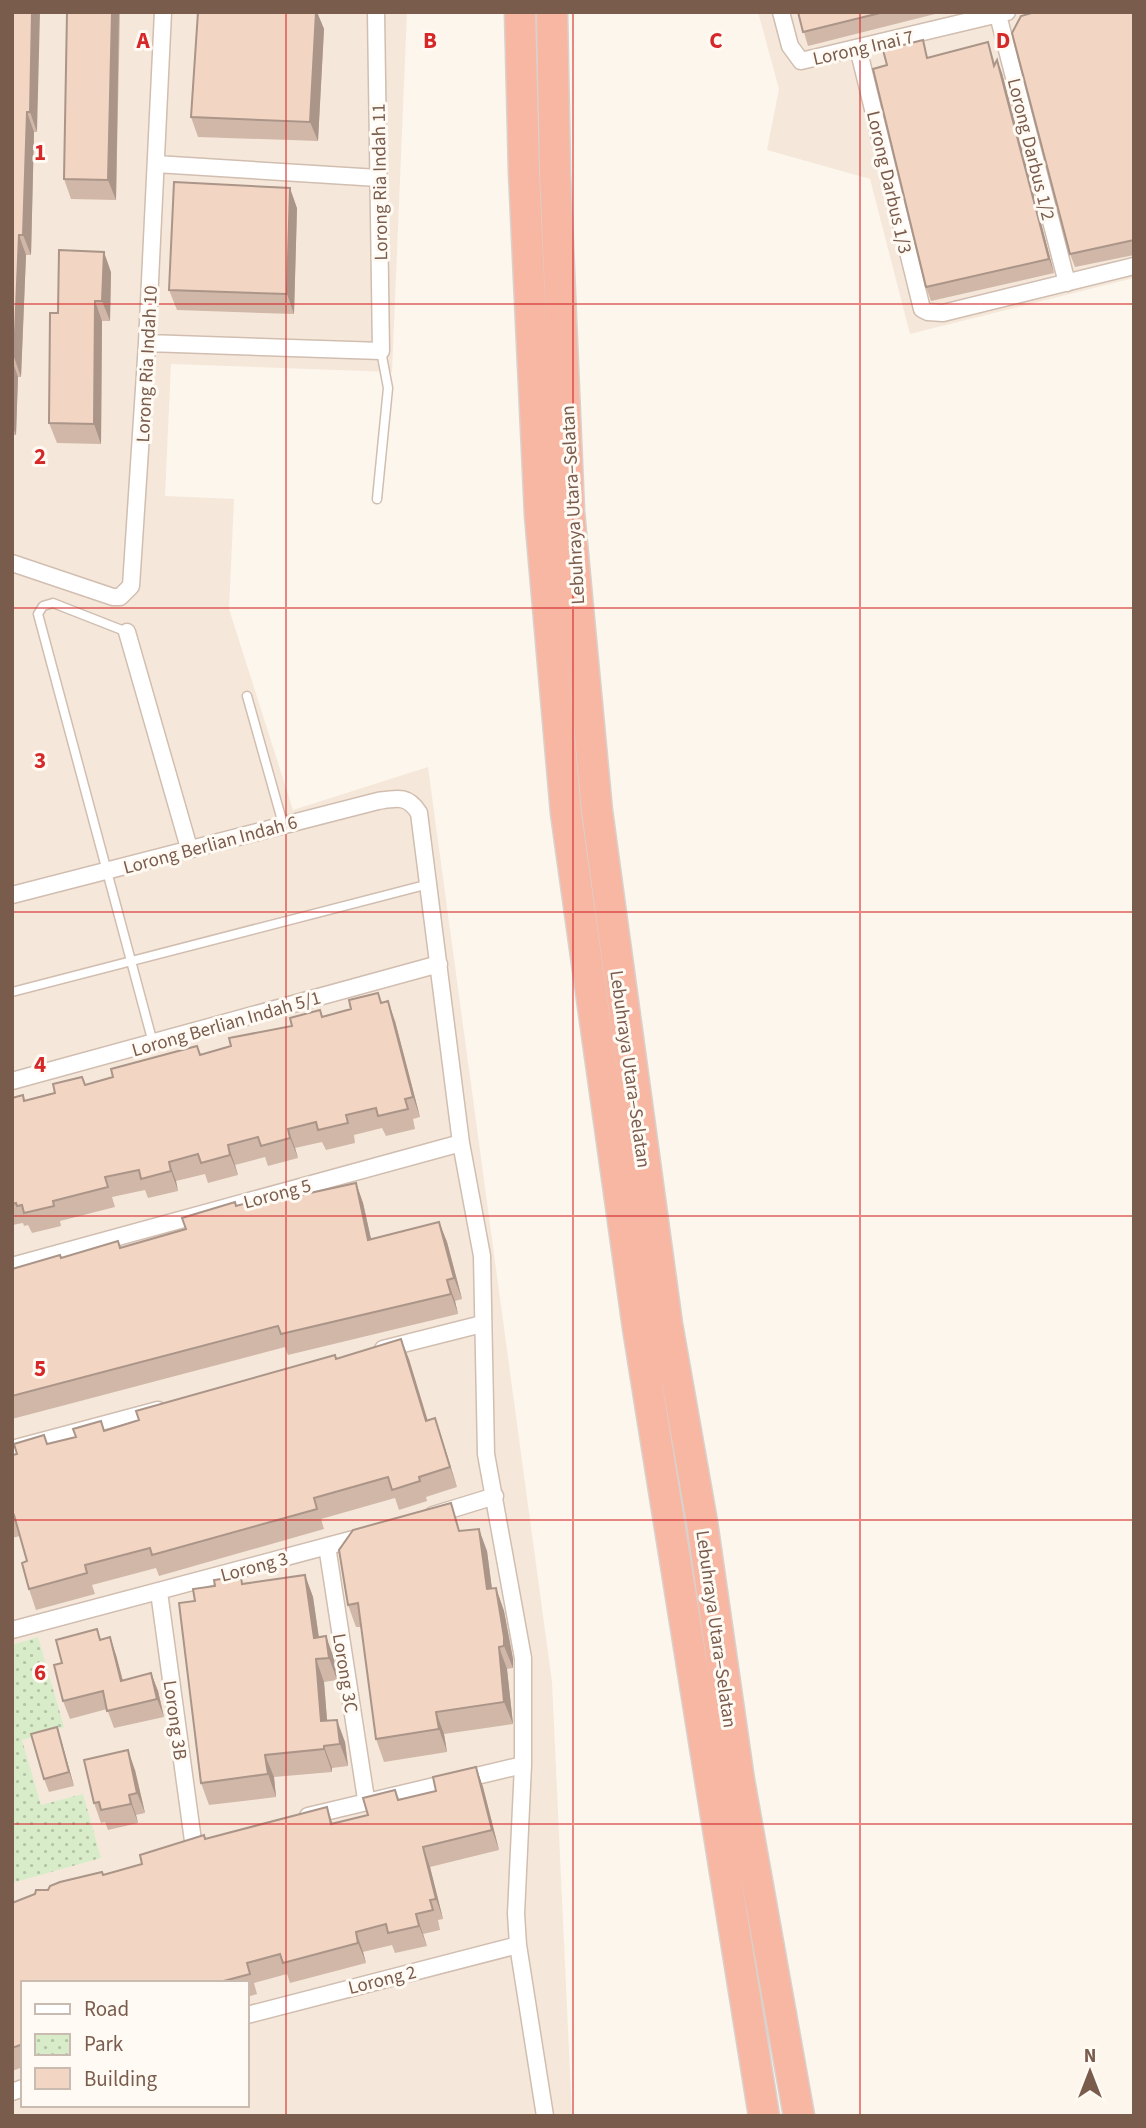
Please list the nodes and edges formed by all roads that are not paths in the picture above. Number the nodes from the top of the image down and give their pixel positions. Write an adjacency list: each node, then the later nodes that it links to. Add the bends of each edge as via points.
1 (163, 12): 8 (street, Lorong Ria Indah 10)
2 (376, 12): 9 (street, Lorong Ria Indah 11)
3 (520, 12): 47 (highway, Lebuhraya Utara–Selatan, via 540,515 566,813 638,1328)
4 (552, 12): 48 (highway, Lebuhraya Utara–Selatan, via 569,512 595,798 667,1324 702,1522 739,1780)
5 (781, 12): 7 (street, Lorong Inai 7, via 790,46 801,61)
6 (1002, 13): 7 (street, Lorong Inai 7); 11 (street, Lorong Darbus 1/2)
7 (858, 48): 11 (street, Lorong Darbus 1/3, via 918,302 928,313 943,313)
8 (156, 164): 9 (street); 12 (street, Lorong Ria Indah 10)
9 (378, 178): 13 (street, Lorong Ria Indah 11)
10 (1134, 267): 11 (street)
11 (1067, 283)
12 (147, 343): 13 (street); 15 (street, Lorong Ria Indah 10, via 131,586 120,597 113,597)
13 (381, 351): 14 (lane, via 387,388)
14 (377, 499)
15 (12, 563)
16 (127, 632): 19 (street); 20 (lane, via 54,603 43,606 38,614)
17 (247, 696): 18 (lane)
18 (283, 824): 19 (street, Lorong Berlian Indah 6); 21 (street, Lorong Berlian Indah 6, via 378,801 408,799 419,813)
19 (189, 848): 20 (street, Lorong Berlian Indah 6)
20 (109, 871): 22 (street, Lorong Berlian Indah 6); 23 (lane)
21 (429, 884): 23 (lane); 24 (street)
22 (13, 890)
23 (132, 961): 25 (lane); 26 (lane)
24 (439, 964): 26 (street, Lorong Berlian Indah 5/1); 28 (street)
25 (12, 992)
26 (153, 1044): 27 (street, Lorong Berlian Indah 5/1)
27 (12, 1081)
28 (461, 1143): 29 (street, Lorong 5); 30 (street, via 482,1256)
29 (12, 1266)
30 (482, 1324): 31 (street); 34 (street, via 484,1439)
31 (371, 1352)
32 (180, 1404): 33 (street)
33 (12, 1449)
34 (495, 1496): 35 (street); 40 (street, via 523,1658)
35 (419, 1519)
36 (381, 1531): 37 (street, Lorong 3)
37 (327, 1546): 38 (street, Lorong 3); 41 (street, Lorong 3C)
38 (159, 1592): 39 (street, Lorong 3); 43 (street, Lorong 3B)
39 (12, 1630)
40 (523, 1765): 41 (street); 44 (street)
41 (366, 1799): 42 (street)
42 (287, 1822)
43 (194, 1848)
44 (518, 1945): 45 (street, Lorong 2); 46 (street)
45 (248, 2015)
46 (545, 2116)
47 (764, 2116)
48 (799, 2116)

